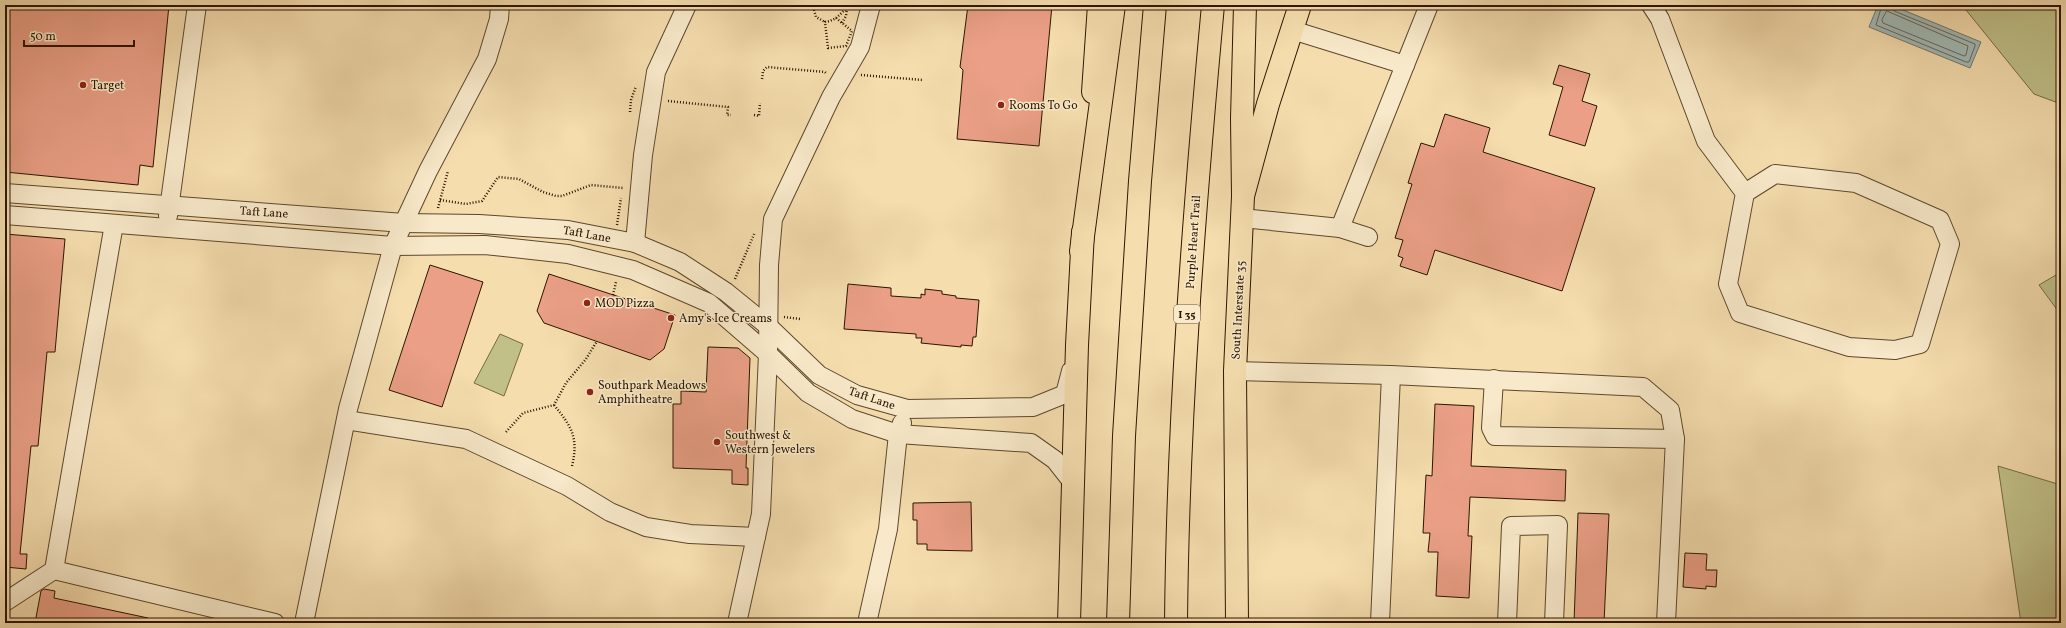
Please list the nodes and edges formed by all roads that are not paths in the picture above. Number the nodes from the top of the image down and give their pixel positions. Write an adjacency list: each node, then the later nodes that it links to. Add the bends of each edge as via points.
1 (197, 5): 18 (street)
2 (500, 5): 21 (street, via 499,19 487,59)
3 (687, 5): 26 (street, via 656,72 643,155)
4 (871, 5): 29 (street, via 860,47 831,97 773,219 769,265)
5 (1100, 5): 28 (main road)
6 (1114, 5): 28 (main road)
7 (1155, 5): 48 (main road, via 1140,180 1125,421)
8 (1213, 5): 49 (main road, Purple Heart Trail / I 35, via 1187,314)
9 (1245, 5): 17 (main road)
10 (1300, 5): 13 (main road, South Interstate 35)
11 (1429, 5): 14 (street)
12 (1651, 5): 16 (street, via 1660,19 1706,141)
13 (1292, 30): 14 (street); 17 (main road, South Interstate 35, via 1268,104)
14 (1405, 65): 24 (street)
15 (5, 192): 18 (street, Taft Lane)
16 (1745, 193): 16 (street, via 1774,174 1856,183 1940,220 1950,244 1920,344 1895,350 1849,347 1740,313 1728,284)
17 (1243, 196): 20 (main road, South Interstate 35)
18 (171, 205): 21 (street, Taft Lane); 23 (street)
19 (5, 216): 22 (street, Taft Lane)
20 (1242, 218): 24 (street); 32 (main road, South Interstate 35)
21 (404, 223): 26 (street, Taft Lane, via 479,224 568,230); 27 (street)
22 (114, 224): 23 (street, Taft Lane); 41 (street)
23 (165, 228): 27 (street, Taft Lane)
24 (1340, 228): 25 (street)
25 (1368, 237)
26 (635, 243): 29 (street, Taft Lane, via 680,262)
27 (393, 246): 31 (street, Taft Lane, via 485,245 568,254 633,270 709,303); 36 (street)
28 (1081, 251): 30 (main road)
29 (774, 320): 31 (street); 35 (street, Taft Lane, via 819,375 857,395)
30 (1077, 345): 35 (street, Taft Lane, via 1065,394 1033,408); 39 (main road)
31 (768, 354): 37 (street, Taft Lane, via 808,393 852,419); 40 (street, via 761,514)
32 (1235, 371): 33 (street); 50 (main road, South Interstate 35)
33 (1391, 374): 34 (street); 51 (street)
34 (1494, 378): 38 (street, via 1643,386 1670,410); 38 (street, via 1491,428 1495,436)
35 (907, 410): 37 (street)
36 (346, 420): 40 (street, via 466,439 567,486 610,512 646,526 690,534); 44 (street)
37 (898, 434): 39 (street, Taft Lane, via 1031,443 1055,460); 46 (street, via 888,529)
38 (1675, 439): 54 (street)
39 (1073, 483): 47 (main road)
40 (756, 537): 45 (street)
41 (54, 570): 42 (street); 43 (street)
42 (5, 602)
43 (274, 623)
44 (304, 623)
45 (737, 623)
46 (867, 623)
47 (1069, 623)
48 (1118, 623)
49 (1176, 623)
50 (1237, 623)
51 (1380, 623)
52 (1507, 623): 53 (street, via 1512,526 1558,526)
53 (1554, 623)
54 (1666, 623)

